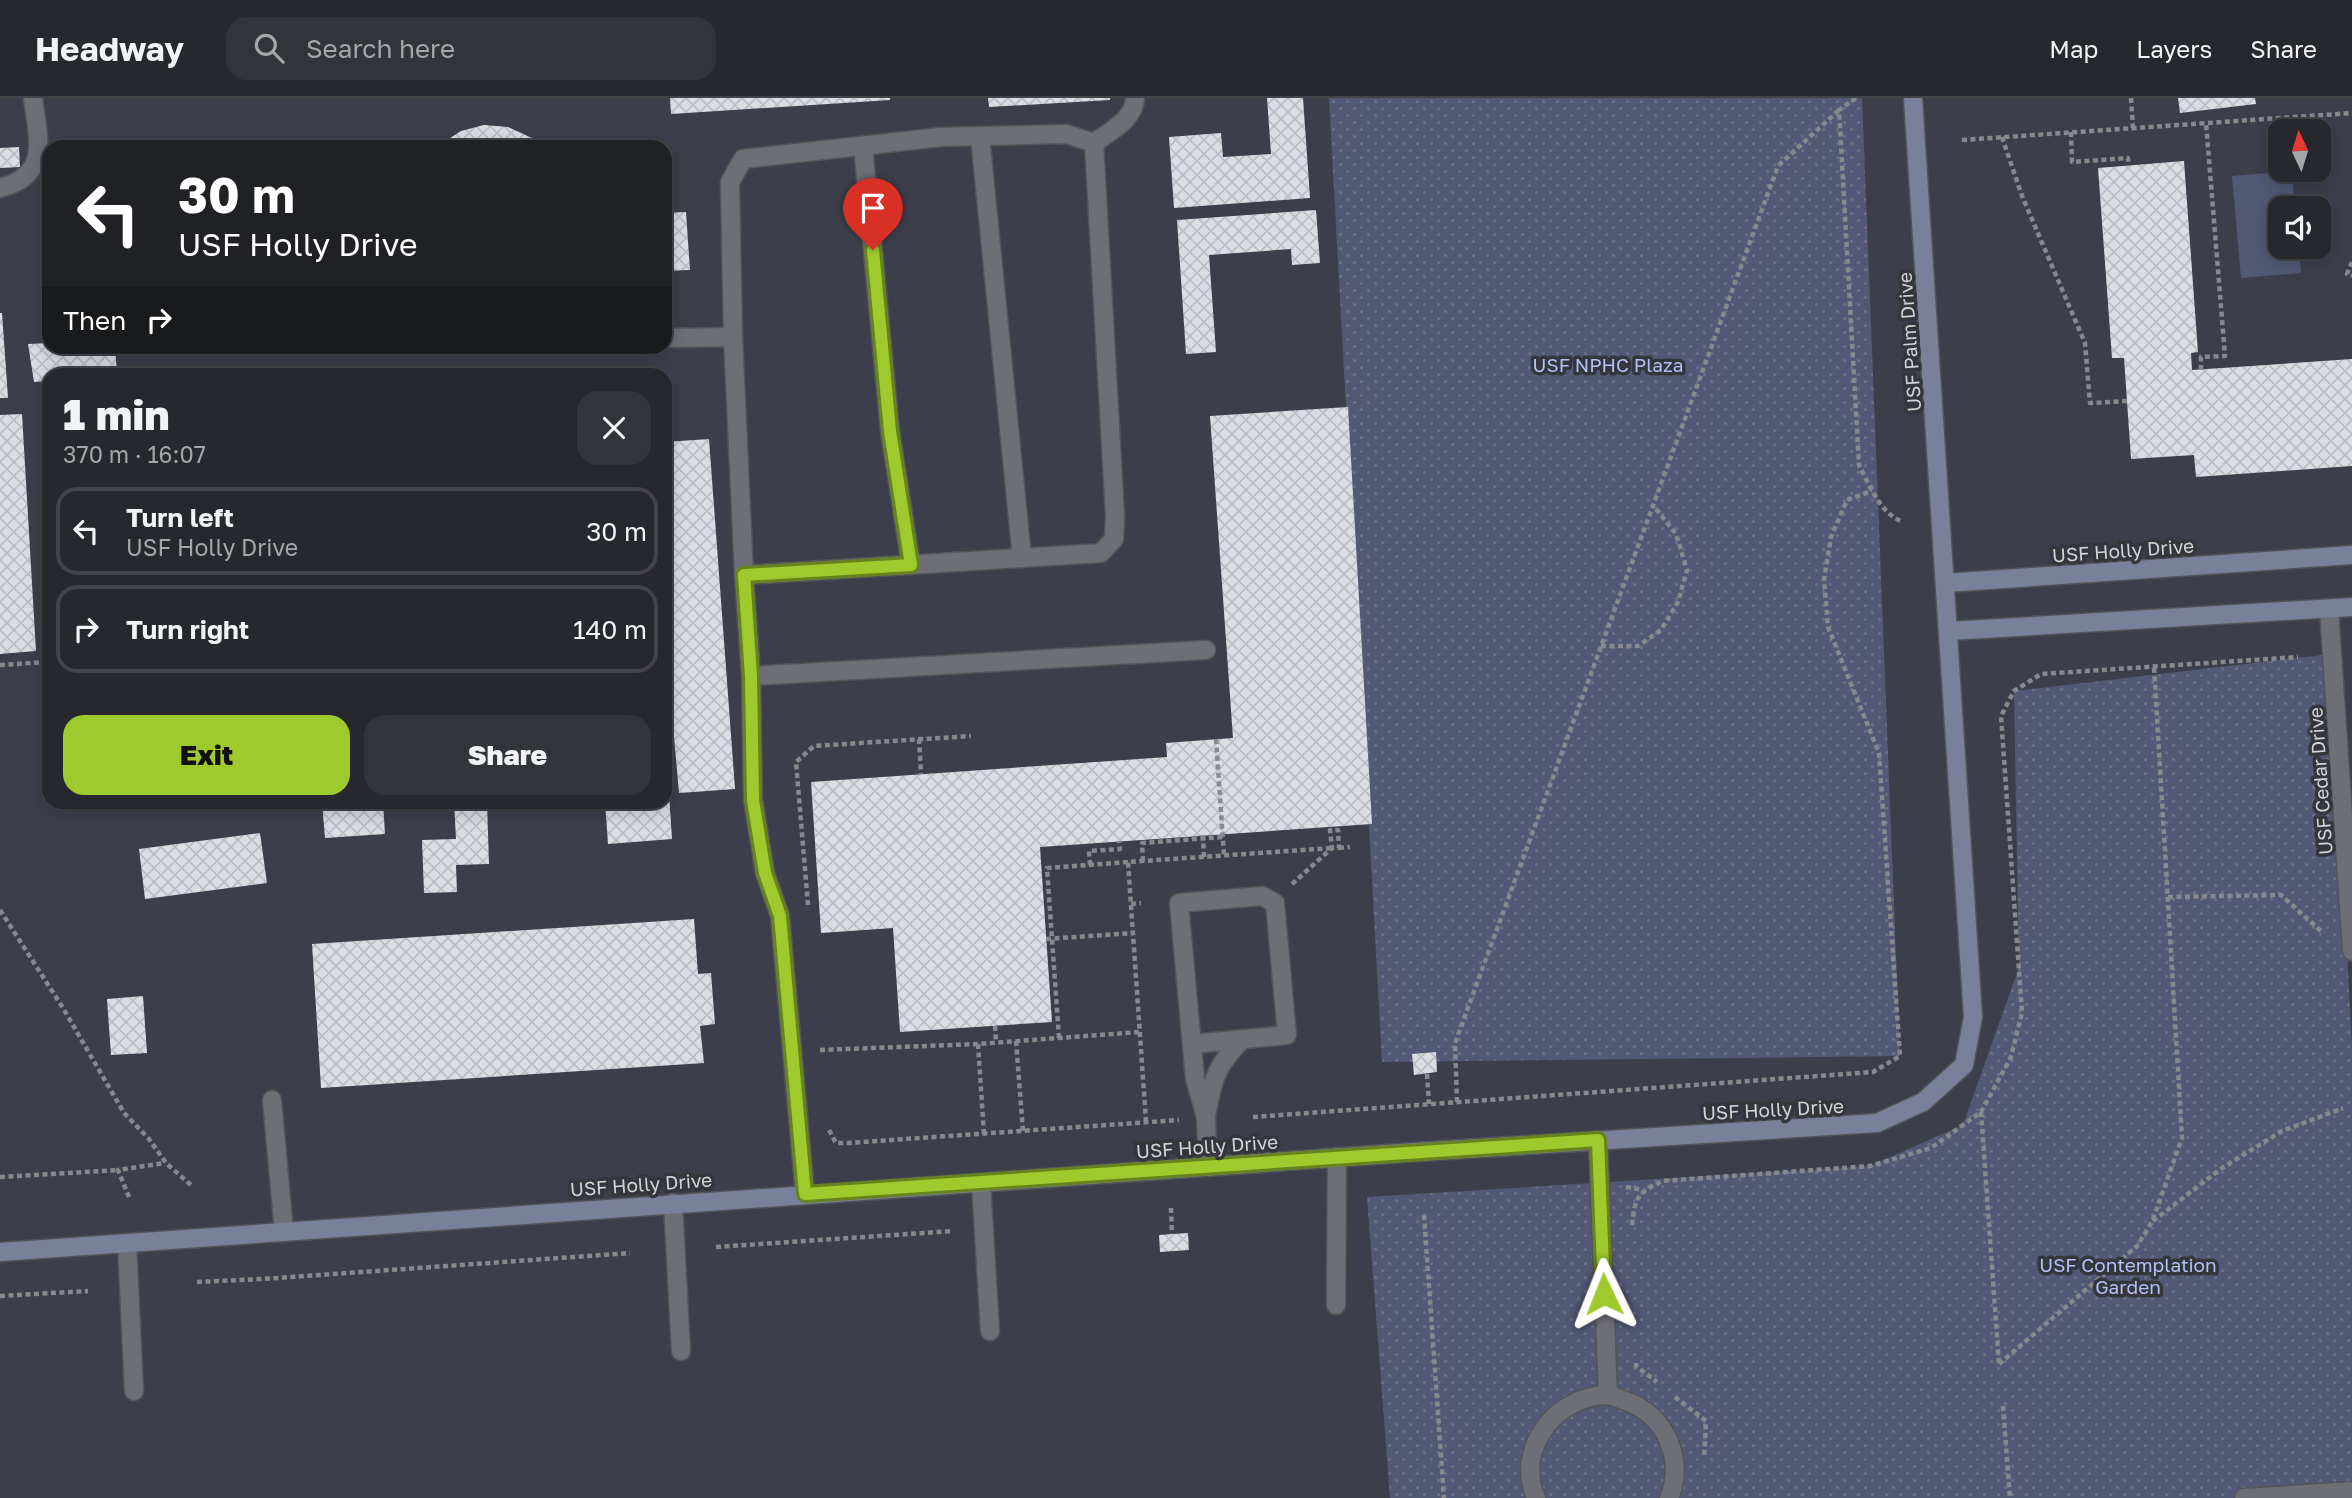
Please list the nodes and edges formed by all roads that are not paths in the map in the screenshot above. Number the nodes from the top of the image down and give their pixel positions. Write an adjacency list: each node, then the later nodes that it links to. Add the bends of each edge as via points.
1 (33, 98): 7 (street, via 39,148 33,169 18,184)
2 (1135, 98): 5 (street, via 1126,119)
3 (1913, 98): 14 (street, USF Palm Drive)
4 (980, 136): 5 (street, via 1066,134); 6 (street); 11 (street)
5 (1094, 143): 11 (street, via 1114,539 1101,553)
6 (863, 146): 8 (street, via 743,159 730,182); 12 (street, via 890,431)
7 (0, 188)
8 (733, 337): 9 (street); 13 (street)
9 (672, 338)
10 (2352, 555): 14 (street, USF Holly Drive)
11 (1022, 558): 12 (street)
12 (911, 565): 13 (street)
13 (744, 575): 19 (street)
14 (1945, 583): 17 (street, USF Holly Drive)
15 (2352, 607): 16 (street)
16 (2329, 609): 17 (street); 20 (street, USF Cedar Drive)
17 (1949, 631): 25 (street, USF Holly Drive, via 1973,1017 1964,1065 1923,1102 1877,1123)
18 (1206, 650): 19 (street)
19 (751, 676): 29 (street, via 753,800 765,873 780,916)
20 (2352, 951)
21 (1243, 1039): 22 (street); 22 (street, via 1287,1035 1275,903 1262,896 1179,903); 24 (street, via 1224,1057 1213,1079)
22 (1192, 1044): 24 (street, via 1195,1079)
23 (272, 1100): 31 (street)
24 (1206, 1118): 27 (street)
25 (1598, 1140): 26 (street, USF Holly Drive); 38 (street)
26 (1337, 1157): 27 (street, USF Holly Drive); 34 (street)
27 (1208, 1167): 28 (street, USF Holly Drive)
28 (981, 1183): 29 (street, USF Holly Drive); 35 (street)
29 (805, 1194): 30 (street, USF Holly Drive)
30 (673, 1203): 31 (street, USF Holly Drive); 36 (street)
31 (284, 1231): 32 (street, USF Holly Drive)
32 (127, 1244): 33 (street, USF Holly Drive); 37 (street)
33 (0, 1252)
34 (1336, 1305)
35 (990, 1331)
36 (681, 1351)
37 (134, 1391)
38 (1608, 1395): 40 (street, via 1563,1409 1546,1424 1530,1466); 41 (street, via 1632,1403 1653,1418 1668,1438 1675,1462)
39 (2352, 1491): 42 (street)
40 (1536, 1498)
41 (1669, 1498)
42 (2244, 1498)

